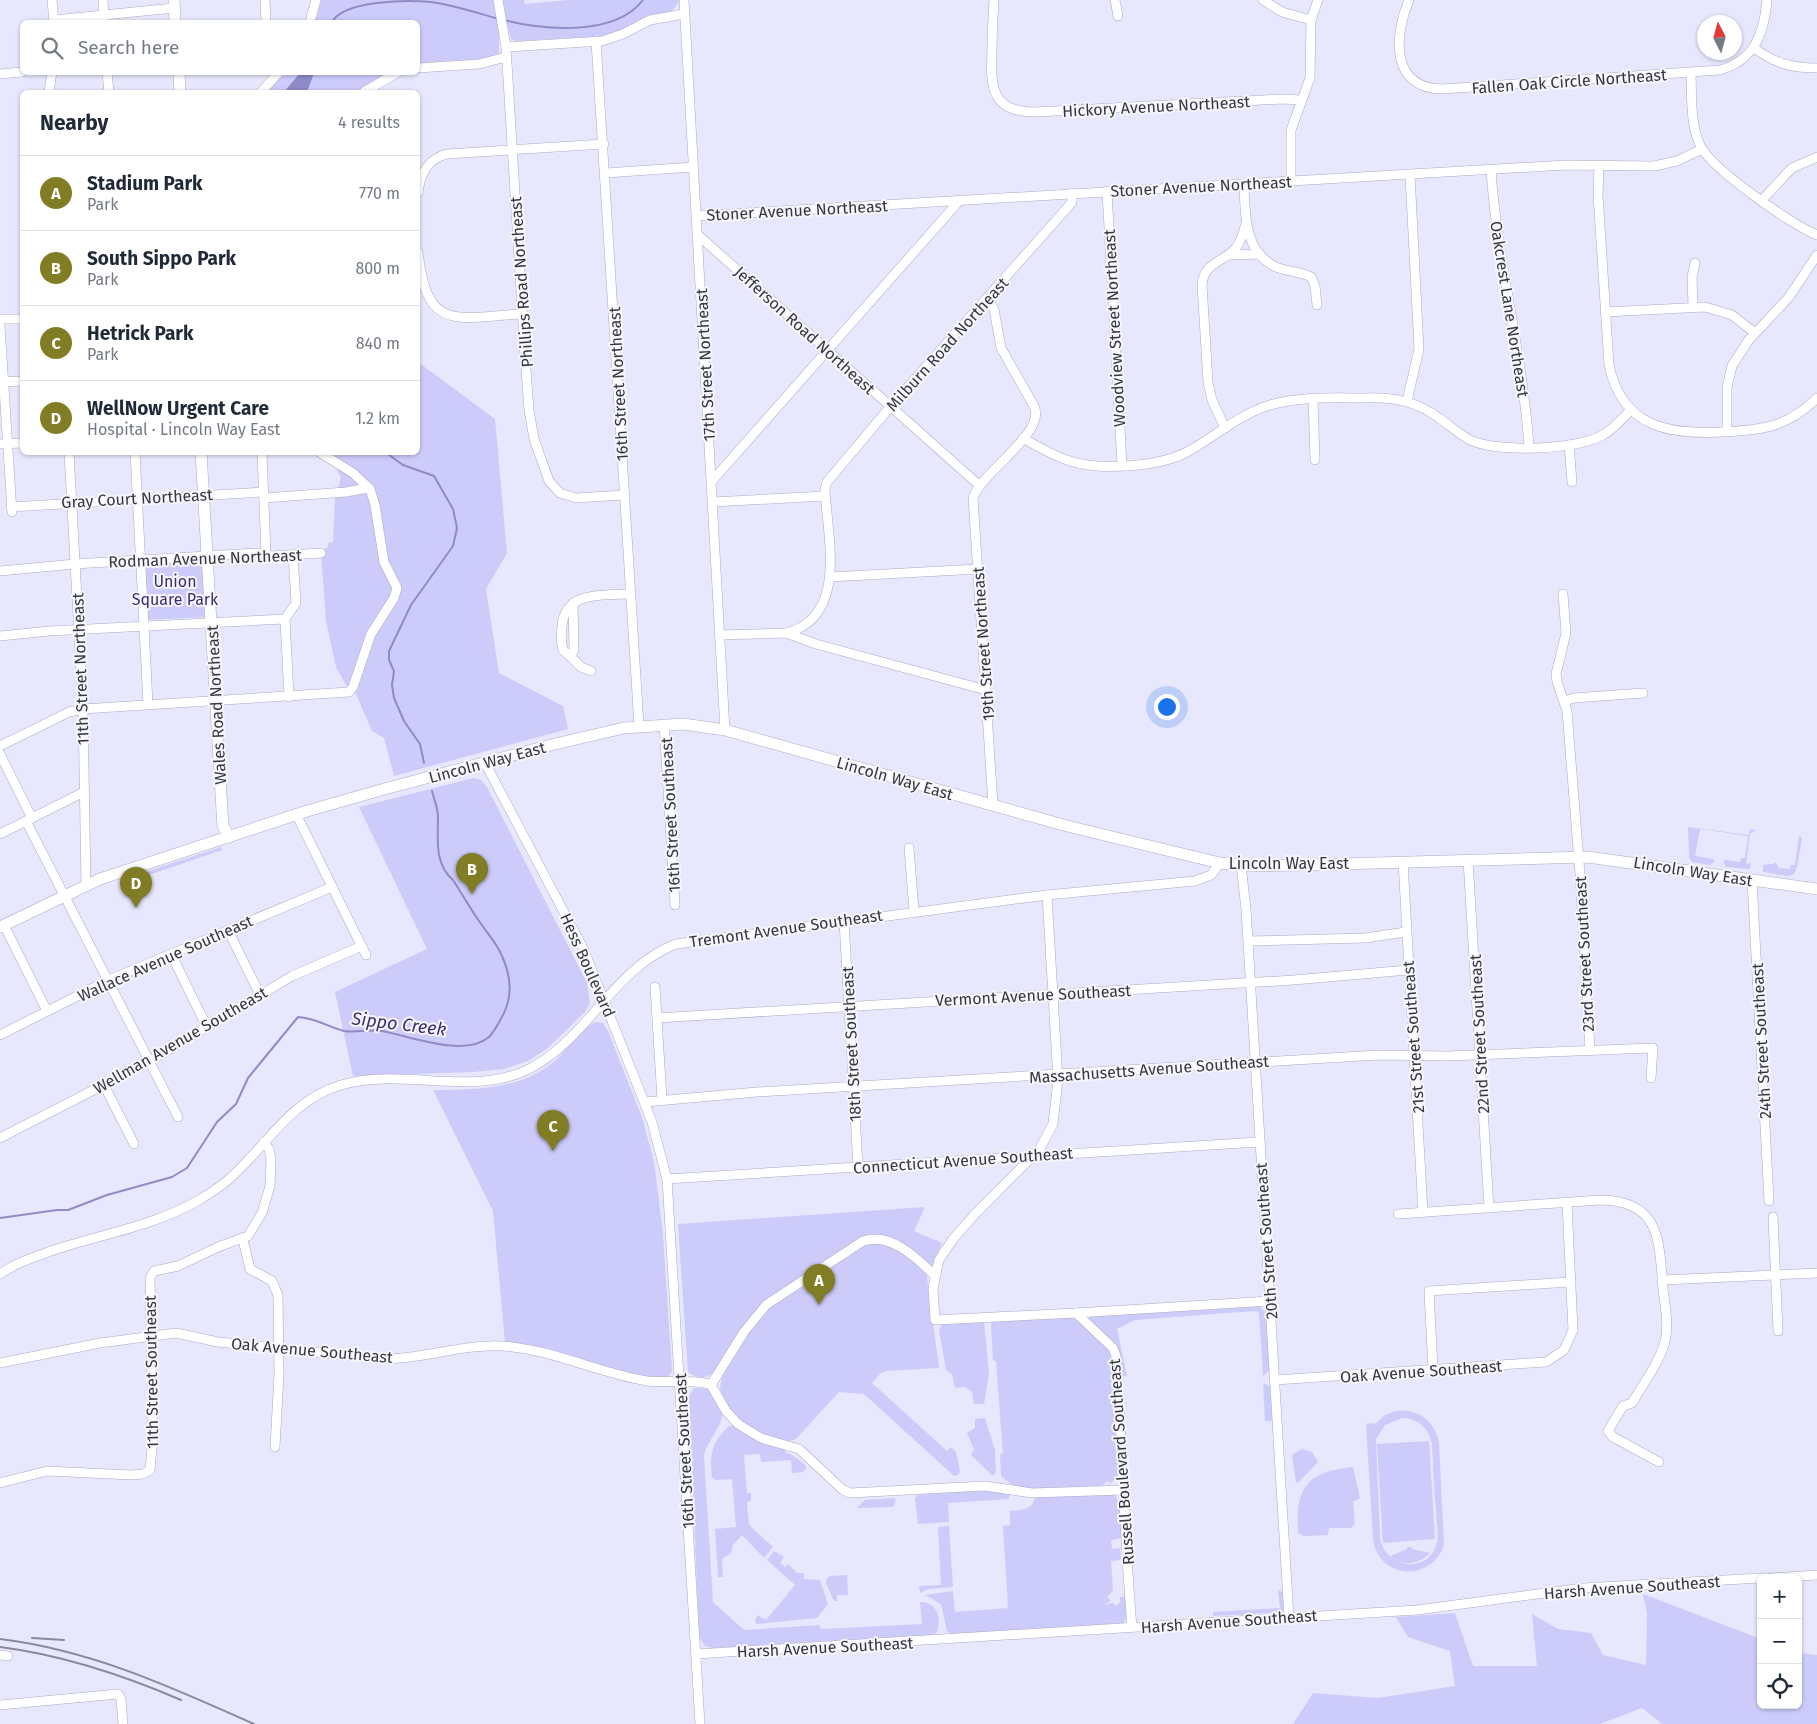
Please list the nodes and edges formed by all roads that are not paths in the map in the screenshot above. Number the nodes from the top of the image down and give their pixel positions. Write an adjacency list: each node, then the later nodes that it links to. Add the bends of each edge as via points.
1 (52, 0): 17 (street)
2 (102, 0): 16 (street)
3 (265, 0): 20 (street)
4 (316, 0): 21 (street)
5 (498, 0): 24 (street, Phillips Road Northeast)
6 (684, 0): 14 (street, 17th Street Northeast)
7 (994, 0): 42 (street, Hickory Avenue Northeast, via 991,81 998,98 1011,109 1035,112)
8 (1116, 0): 15 (street)
9 (1263, 0): 22 (street, via 1282,12)
10 (1318, 0): 22 (street)
11 (1409, 0): 31 (street, Fallen Oak Circle Northeast, via 1400,26 1399,57 1413,80 1429,87 1443,89)
12 (1767, 0): 25 (street, Fallen Oak Circle Northeast, via 1763,28)
13 (174, 4): 16 (street); 19 (main road)
14 (684, 14): 23 (street, via 650,20 615,38); 48 (street, 17th Street Northeast)
15 (1118, 16)
16 (104, 19): 18 (street)
17 (54, 20)
18 (79, 20)
19 (175, 20)
20 (266, 20)
21 (311, 20)
22 (1311, 20): 42 (street, via 1312,69)
23 (596, 41): 24 (street); 43 (street, 16th Street Northeast)
24 (506, 47): 26 (street, Phillips Road Northeast)
25 (1754, 48): 28 (street, via 1781,64); 31 (street, Fallen Oak Circle Northeast, via 1729,68)
26 (506, 57): 27 (street, via 479,64); 45 (street, Phillips Road Northeast)
27 (420, 68)
28 (1817, 68)
29 (20, 72): 30 (street)
30 (0, 74)
31 (1690, 74): 44 (street, via 1695,128)
32 (52, 75): 37 (street)
33 (107, 75): 38 (street)
34 (179, 75): 39 (main road)
35 (393, 75): 41 (street)
36 (270, 77): 40 (street)
37 (49, 90)
38 (108, 90)
39 (180, 90)
40 (262, 90)
41 (367, 90)
42 (1301, 100): 52 (street, via 1291,130)
43 (604, 144): 45 (street); 50 (street, 16th Street Northeast)
44 (1702, 149): 47 (street, Stoner Avenue Northeast, via 1663,165); 58 (street, via 1714,164)
45 (512, 150): 53 (street, via 437,157 423,171); 72 (street, Phillips Road Northeast)
46 (1817, 157): 58 (street, via 1792,168)
47 (1599, 166): 49 (street, Stoner Avenue Northeast); 71 (street)
48 (693, 167): 50 (street); 59 (street, 17th Street Northeast)
49 (1490, 170): 51 (street, Stoner Avenue Northeast); 91 (street, Oakcrest Lane Northeast, via 1497,234 1525,396)
50 (606, 173): 105 (street, 16th Street Northeast)
51 (1410, 175): 52 (street, Stoner Avenue Northeast); 82 (street, via 1419,349)
52 (1291, 181): 54 (street, Stoner Avenue Northeast)
53 (420, 184)
54 (1244, 184): 55 (street, Stoner Avenue Northeast); 60 (street)
55 (1107, 191): 56 (street, Stoner Avenue Northeast); 98 (street, Woodview Street Northeast)
56 (1072, 193): 57 (street, Stoner Avenue Northeast); 68 (street, Milburn Road Northeast, via 1068,208)
57 (960, 200): 59 (street, Stoner Avenue Northeast); 77 (street)
58 (1762, 200): 62 (street)
59 (696, 216): 61 (street, 17th Street Northeast)
60 (1246, 223): 63 (street); 64 (street, via 1238,245)
61 (698, 234): 77 (street, Jefferson Road Northeast); 99 (street, 17th Street Northeast)
62 (1817, 235)
63 (1260, 254): 64 (street); 69 (street, via 1274,266 1312,278)
64 (1228, 255): 85 (street, via 1206,270 1202,289 1208,382)
65 (1817, 255): 76 (street, via 1789,297)
66 (420, 262): 72 (street, via 427,296 440,312 465,317)
67 (1695, 263): 70 (street, via 1692,277)
68 (987, 298): 83 (street, Milburn Road Northeast); 87 (street, via 994,309 1001,348 1036,410 1035,422)
69 (1317, 305)
70 (1694, 306): 71 (street); 76 (street, via 1725,312)
71 (1605, 312): 84 (street, via 1610,374 1619,395)
72 (522, 314): 105 (street, Phillips Road Northeast, via 529,410 534,438 549,481 560,493 572,498)
73 (0, 319): 74 (street)
74 (20, 319)
75 (0, 326): 78 (street)
76 (1755, 333): 86 (street, via 1740,351 1729,376)
77 (828, 351): 83 (street, Jefferson Road Northeast); 99 (street)
78 (2, 382): 79 (street); 89 (street)
79 (20, 382)
80 (1817, 398): 86 (street, via 1797,416 1780,424)
81 (1313, 400): 82 (street, via 1382,398); 85 (street, via 1268,405); 97 (street)
82 (1407, 401): 91 (street, via 1483,445)
83 (891, 406): 101 (street, Jefferson Road Northeast); 106 (street, Milburn Road Northeast, via 827,482)
84 (1631, 410): 86 (street, via 1648,422 1676,432); 90 (street, via 1602,436)
85 (1225, 428): 98 (street, via 1172,459)
86 (1727, 432)
87 (1023, 438): 98 (street, via 1076,463); 101 (street)
88 (20, 443): 89 (street)
89 (3, 444): 108 (street, Gray Court Northeast, via 12,509)
90 (1569, 445): 91 (street); 100 (street)
91 (1529, 447)
92 (69, 455): 108 (street, 11th Street Northeast)
93 (135, 455): 107 (street)
94 (201, 455): 103 (main road, Wales Road Northeast)
95 (262, 455): 104 (street)
96 (324, 455): 102 (street, via 353,473)
97 (1315, 460)
98 (1122, 465)
99 (712, 481): 109 (street, 17th Street Northeast)
100 (1572, 482)
101 (979, 485): 116 (street, 19th Street Northeast, via 973,498)
102 (368, 488): 104 (street, Gray Court Northeast, via 346,492); 131 (street, via 375,505 383,558 396,585 396,593 371,634 352,689 346,693)
103 (203, 494): 104 (street, Gray Court Northeast); 107 (street, Gray Court Northeast); 113 (main road, Wales Road Northeast)
104 (263, 495): 111 (street)
105 (624, 495): 119 (street, 16th Street Northeast)
106 (825, 496): 109 (street); 118 (street)
107 (137, 499): 108 (street, Gray Court Northeast); 114 (street)
108 (72, 502): 115 (street, 11th Street Northeast)
109 (713, 502): 126 (street, 17th Street Northeast)
110 (321, 554): 112 (street, Rodman Avenue Northeast)
111 (266, 555): 112 (street, Rodman Avenue Northeast); 113 (street, Rodman Avenue Northeast)
112 (293, 555): 121 (street, via 296,603)
113 (207, 556): 114 (street, Rodman Avenue Northeast); 122 (main road, Wales Road Northeast)
114 (141, 560): 115 (street, Rodman Avenue Northeast); 123 (street)
115 (75, 564): 117 (street, Rodman Avenue Northeast); 124 (street, 11th Street Northeast)
116 (978, 569): 118 (street); 129 (street, 19th Street Northeast)
117 (0, 571)
118 (830, 577): 125 (street, via 827,598 818,613 798,629)
119 (630, 594): 128 (street, via 584,597 573,603 574,649 571,657); 137 (street, 16th Street Northeast)
120 (1563, 594): 133 (street, 23rd Street Southeast, via 1566,633 1556,674)
121 (285, 619): 122 (street); 131 (street)
122 (211, 622): 123 (street); 132 (main road, Wales Road Northeast)
123 (144, 625): 124 (street); 134 (street)
124 (78, 629): 127 (street); 135 (street, 11th Street Northeast)
125 (786, 633): 126 (street); 129 (street)
126 (720, 635): 138 (street, 17th Street Northeast)
127 (0, 636)
128 (591, 671)
129 (986, 690): 143 (street, 19th Street Northeast)
130 (1644, 693): 133 (street)
131 (289, 697): 132 (street)
132 (215, 701): 134 (street); 147 (main road, Wales Road Northeast, via 222,816)
133 (1564, 701): 149 (street, 23rd Street Southeast)
134 (148, 704): 135 (street)
135 (82, 709): 139 (street, via 69,712); 142 (street, 11th Street Northeast)
136 (664, 724): 137 (main road, Lincoln Way East); 138 (main road, Lincoln Way East); 160 (street, 16th Street Southeast)
137 (639, 726): 141 (main road, Lincoln Way East)
138 (725, 730): 143 (main road, Lincoln Way East)
139 (0, 746)
140 (0, 754): 145 (street)
141 (485, 762): 144 (main road, Lincoln Way East); 174 (street, Hess Boulevard, via 574,928)
142 (84, 792): 145 (street); 155 (street, 11th Street Northeast)
143 (994, 805): 151 (main road, Lincoln Way East, via 1118,839)
144 (296, 814): 147 (main road, Lincoln Way East); 156 (street)
145 (29, 820): 146 (street); 158 (street)
146 (0, 834)
147 (229, 837): 155 (main road, Lincoln Way East)
148 (909, 848): 161 (street)
149 (1578, 857): 150 (main road, Lincoln Way East); 154 (main road, Lincoln Way East); 180 (street, 23rd Street Southeast)
150 (1468, 860): 152 (main road, Lincoln Way East); 181 (street, 22nd Street Southeast)
151 (1220, 862): 153 (main road, Lincoln Way East); 159 (street, Tremont Avenue Southeast, via 1212,875 1195,881)
152 (1403, 862): 153 (main road, Lincoln Way East); 165 (street, 21st Street Southeast)
153 (1242, 865): 166 (street, 20th Street Southeast)
154 (1752, 880): 157 (main road, Lincoln Way East); 199 (street, 24th Street Southeast)
155 (86, 885): 158 (main road, Lincoln Way East)
156 (332, 886): 164 (street, Wallace Avenue Southeast); 172 (street, Wellman Avenue Southeast, via 364,950 292,976)
157 (1817, 889)
158 (65, 895): 163 (main road, Lincoln Way East); 169 (street)
159 (1047, 895): 161 (street, Tremont Avenue Southeast); 173 (street)
160 (676, 905)
161 (914, 911): 162 (street, Tremont Avenue Southeast)
162 (844, 921): 174 (street, Tremont Avenue Southeast, via 676,944 642,964); 175 (street, 18th Street Southeast)
163 (1, 926): 176 (street)
164 (228, 930): 167 (street, Wallace Avenue Southeast); 172 (street)
165 (1406, 932): 166 (street, via 1365,938); 168 (street, 21st Street Southeast)
166 (1248, 942): 170 (street, 20th Street Southeast)
167 (171, 954): 169 (street, Wallace Avenue Southeast); 178 (street)
168 (1408, 970): 170 (street, Vermont Avenue Southeast); 182 (street, 21st Street Southeast)
169 (109, 980): 176 (street, Wallace Avenue Southeast); 183 (street)
170 (1250, 982): 173 (street, Vermont Avenue Southeast); 184 (street, 20th Street Southeast)
171 (655, 987): 177 (street)
172 (260, 994): 178 (street, Wellman Avenue Southeast)
173 (1054, 994): 175 (street, Vermont Avenue Southeast); 185 (street)
174 (605, 1001): 190 (street, Hess Boulevard); 193 (street, Tremont Avenue Southeast, via 553,1054 526,1071 478,1080 436,1082 387,1078 342,1085 306,1102)
175 (849, 1006): 177 (street, Vermont Avenue Southeast); 188 (street, 18th Street Southeast)
176 (47, 1011): 179 (street, Wallace Avenue Southeast)
177 (657, 1018): 189 (street)
178 (207, 1027): 183 (street, Wellman Avenue Southeast)
179 (0, 1035)
180 (1590, 1050): 181 (street, Massachusetts Avenue Southeast); 186 (street, Massachusetts Avenue Southeast, via 1654,1048)
181 (1480, 1054): 182 (street, Massachusetts Avenue Southeast); 201 (street, 22nd Street Southeast)
182 (1414, 1055): 184 (street, Massachusetts Avenue Southeast); 202 (street, 21st Street Southeast)
183 (150, 1061): 187 (street, Wellman Avenue Southeast); 191 (street)
184 (1254, 1062): 185 (street, Massachusetts Avenue Southeast); 194 (street, 20th Street Southeast)
185 (1058, 1074): 188 (street, Massachusetts Avenue Southeast); 196 (street, via 1055,1115 1048,1136)
186 (1651, 1078)
187 (104, 1085): 192 (street, Wellman Avenue Southeast); 195 (street)
188 (854, 1086): 189 (street, Massachusetts Avenue Southeast); 197 (street, 18th Street Southeast)
189 (662, 1099): 190 (street, Massachusetts Avenue Southeast)
190 (645, 1102): 198 (street, Hess Boulevard)
191 (178, 1117)
192 (0, 1138)
193 (264, 1142): 205 (street, via 271,1159 268,1196 259,1220); 207 (street, Tremont Avenue Southeast, via 224,1184 181,1209 34,1257)
194 (1259, 1142): 196 (street, Connecticut Avenue Southeast); 212 (street, 20th Street Southeast)
195 (134, 1144)
196 (1034, 1156): 197 (street, Connecticut Avenue Southeast); 208 (street, via 962,1229 942,1255)
197 (858, 1167): 198 (street, Connecticut Avenue Southeast)
198 (667, 1179): 220 (street, 16th Street Southeast)
199 (1769, 1201)
200 (1566, 1203): 201 (street); 210 (street, via 1620,1201 1644,1213 1658,1237); 211 (street)
201 (1489, 1208): 202 (street)
202 (1423, 1212): 203 (street)
203 (1398, 1214)
204 (1773, 1217): 209 (street)
205 (243, 1240): 215 (street, 11th Street Southeast, via 152,1274 149,1283); 216 (street, via 250,1269 270,1280 277,1289)
206 (1817, 1273): 209 (street)
207 (0, 1274)
208 (934, 1275): 213 (street, via 935,1320); 221 (street, via 894,1244 878,1238 863,1241 766,1305 744,1332)
209 (1775, 1275): 210 (street); 214 (street)
210 (1662, 1280): 223 (street, via 1665,1341 1632,1403 1624,1406 1608,1431 1612,1437)
211 (1571, 1282): 218 (street, Oak Avenue Southeast, via 1573,1330 1564,1350 1542,1363); 218 (street, via 1429,1291)
212 (1270, 1302): 213 (street); 219 (street, 20th Street Southeast)
213 (1076, 1313): 225 (street, Russell Boulevard Southeast, via 1115,1352)
214 (1778, 1332)
215 (151, 1336): 216 (street, Oak Avenue Southeast, via 183,1334 218,1342); 217 (street, Oak Avenue Southeast); 224 (street, 11th Street Southeast, via 153,1456 150,1470 131,1475 41,1472)
216 (278, 1348): 220 (street, Oak Avenue Southeast, via 396,1359 478,1346 504,1346 632,1378); 222 (street)
217 (0, 1363)
218 (1433, 1370): 219 (street, Oak Avenue Southeast)
219 (1275, 1380): 229 (street, 20th Street Southeast)
220 (680, 1384): 221 (street, Oak Avenue Southeast, via 702,1382); 231 (street, 16th Street Southeast)
221 (711, 1385): 225 (street, via 738,1424 761,1438 799,1450 850,1493 985,1486 1032,1494)
222 (275, 1447)
223 (1659, 1462)
224 (0, 1483)
225 (1123, 1490): 230 (street, Russell Boulevard Southeast)
226 (1817, 1575): 227 (street)
227 (1802, 1576)
228 (1757, 1578): 229 (street, Harsh Avenue Southeast, via 1583,1588 1454,1607)
229 (1289, 1618): 230 (street, Harsh Avenue Southeast)
230 (1132, 1627): 231 (street, Harsh Avenue Southeast)
231 (696, 1654): 234 (street, 16th Street Southeast)
232 (0, 1705): 233 (street, via 119,1695)
233 (123, 1724)
234 (700, 1724)

